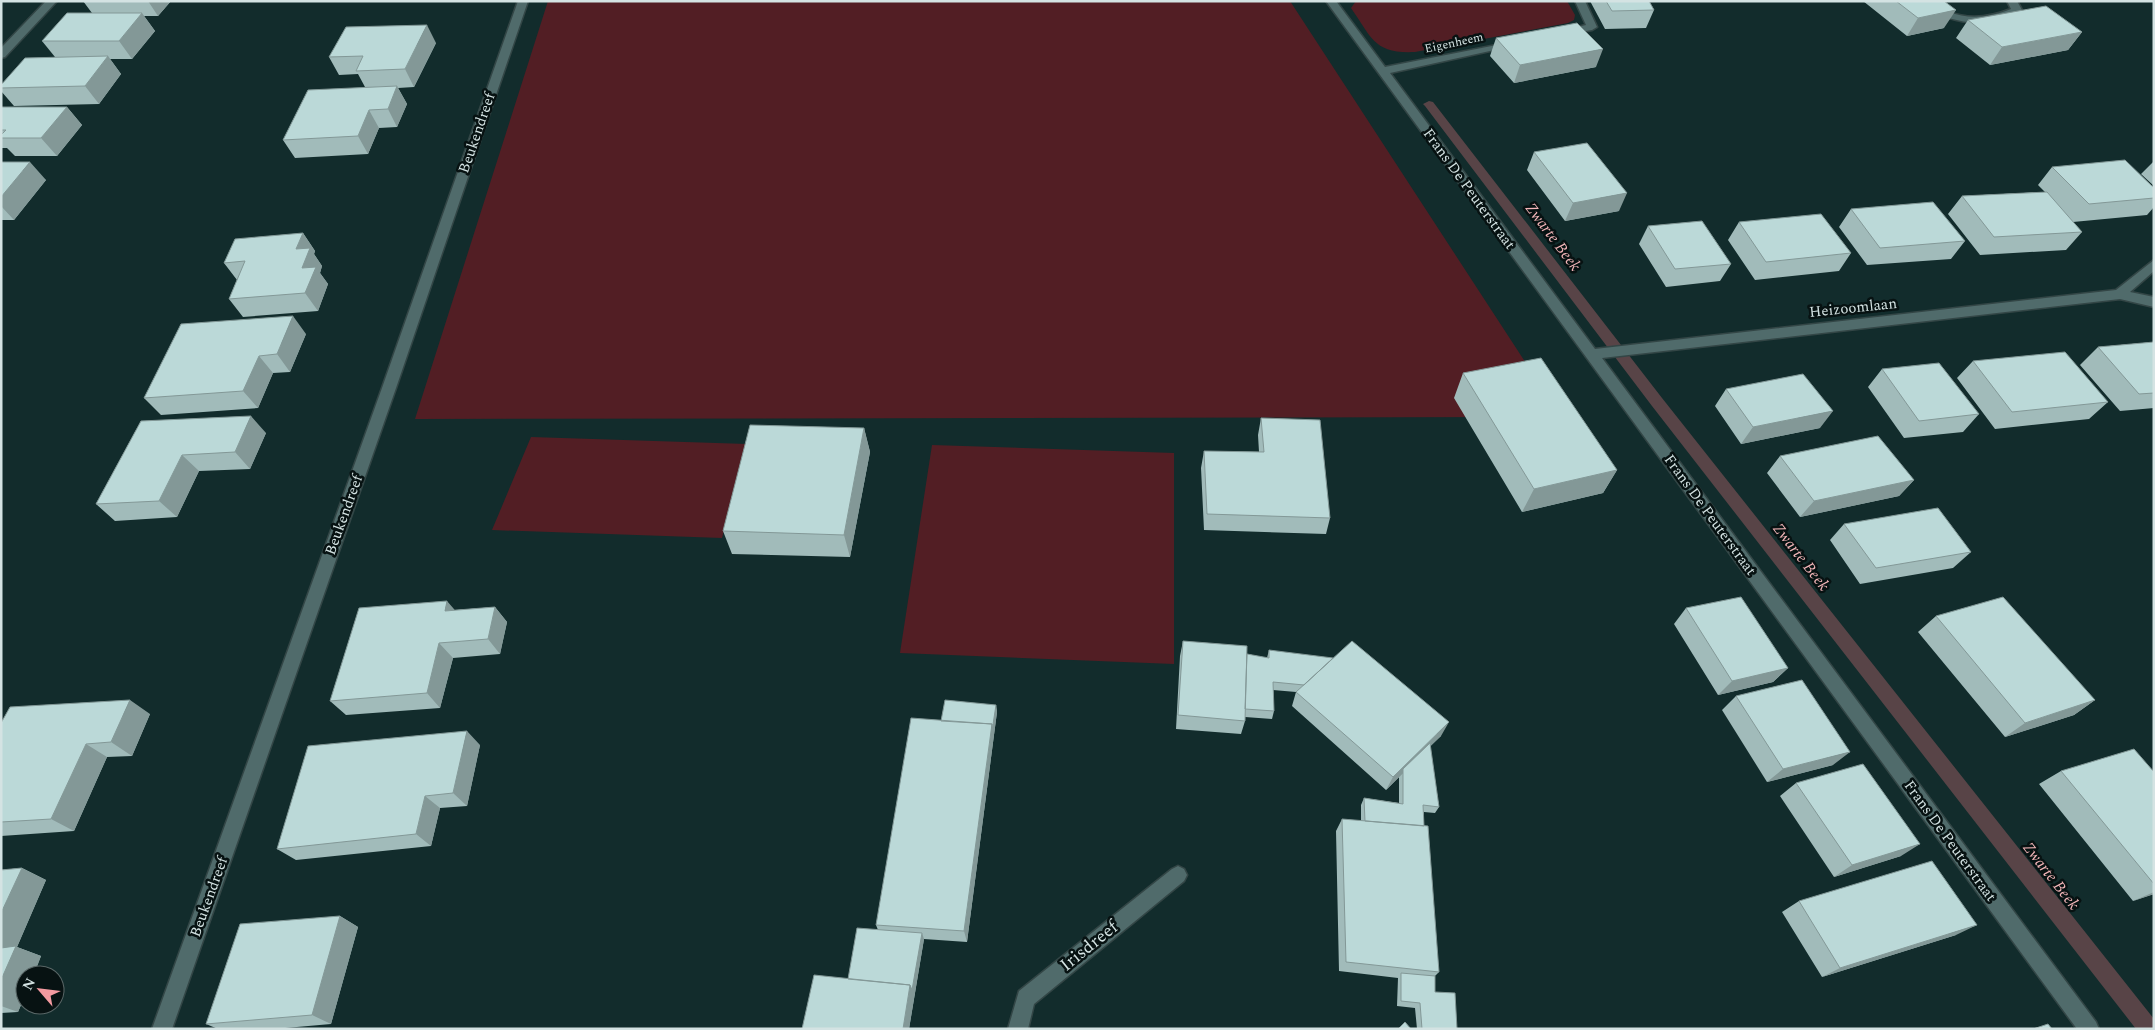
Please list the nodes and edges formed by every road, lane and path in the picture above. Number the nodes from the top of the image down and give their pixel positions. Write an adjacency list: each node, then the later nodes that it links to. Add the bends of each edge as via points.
1 (52, 1): 9 (street)
2 (523, 1): 16 (street, Beukendreef)
3 (1330, 1): 10 (street, Frans De Peuterstraat)
4 (1580, 1): 7 (street, via 1592,27)
5 (1925, 1): 6 (street, via 1935,10 1971,21 2017,10)
6 (2012, 1)
7 (1554, 35)
8 (1525, 41): 10 (street, Eigenheem)
9 (1, 55)
10 (1382, 71): 14 (street, Frans De Peuterstraat)
11 (2154, 264): 12 (street)
12 (2120, 294): 13 (street, Heizoomlaan); 14 (street, Heizoomlaan)
13 (2154, 302)
14 (1590, 354): 18 (street, Frans De Peuterstraat)
15 (1178, 875): 17 (street, Irisdreef, via 1026,998)
16 (162, 1029)
17 (1018, 1029)
18 (2089, 1029)

